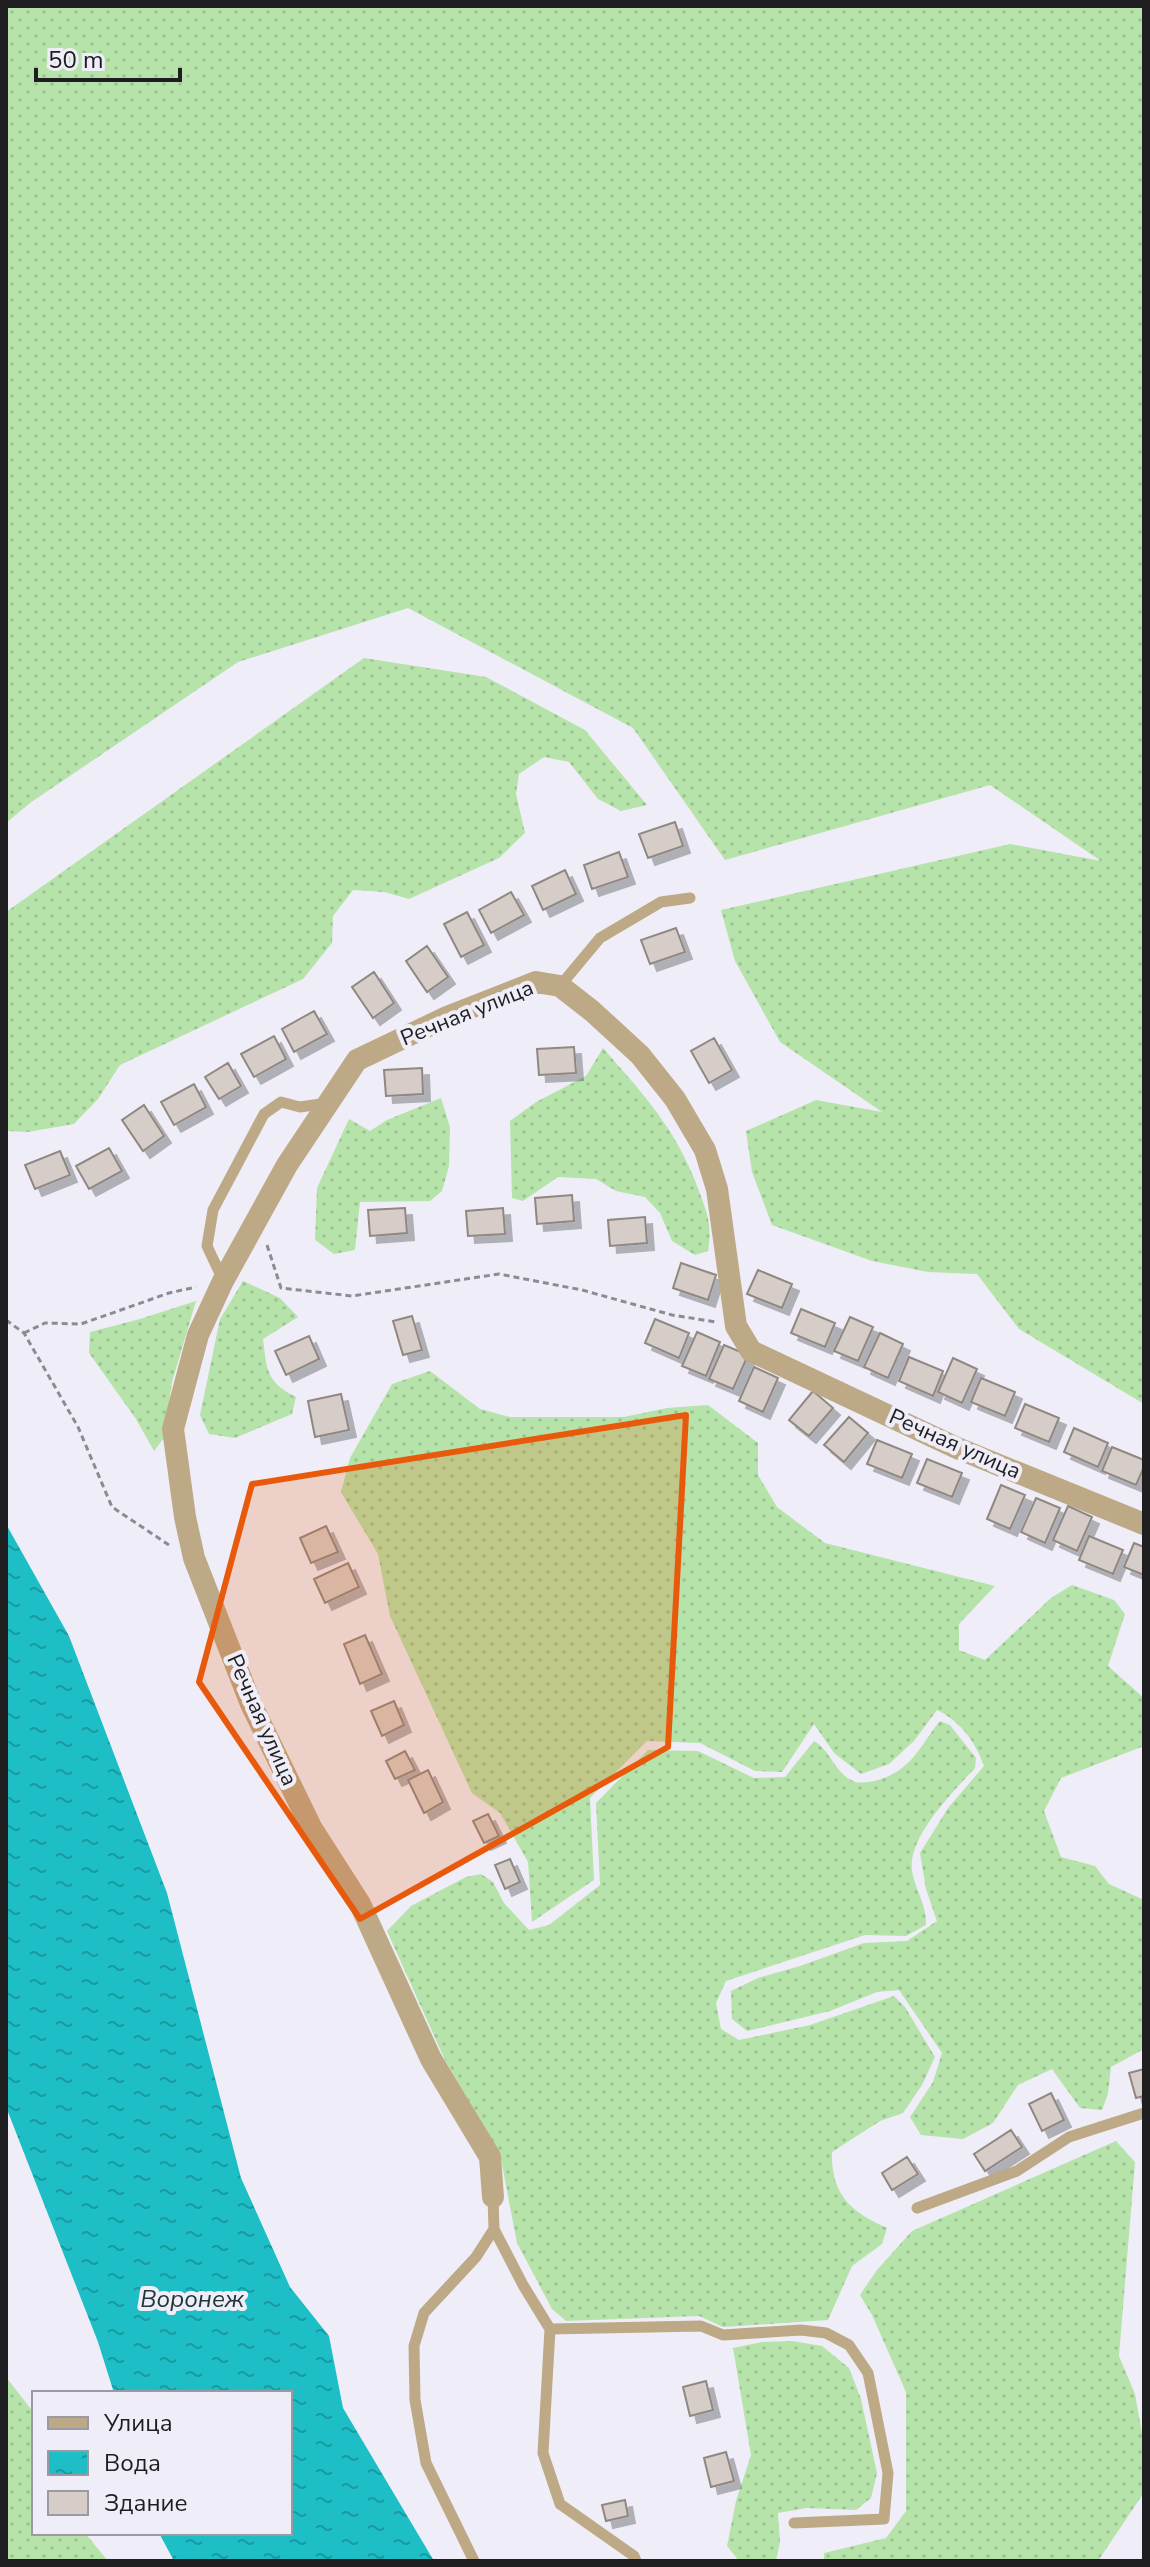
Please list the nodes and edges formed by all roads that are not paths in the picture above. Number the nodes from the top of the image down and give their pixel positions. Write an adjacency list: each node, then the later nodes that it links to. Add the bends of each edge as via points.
1 (690, 898): 2 (lane, via 661,902 600,938)
2 (560, 986): 3 (street, Речная улица, via 536,982 357,1060); 5 (street, Речная улица, via 640,1055 675,1099 705,1150 717,1189 736,1326 751,1351 957,1448)
3 (328, 1103): 4 (street, Речная улица); 4 (lane, via 300,1107 281,1102 264,1114 213,1210 207,1246)
4 (223, 1281): 7 (street, Речная улица, via 198,1335 173,1429 194,1558 251,1704 312,1829 360,1904 431,2059 490,2157)
5 (1144, 1524)
6 (1144, 2113): 8 (lane, via 1069,2137 1017,2171)
7 (493, 2197): 9 (lane)
8 (917, 2208)
9 (494, 2229): 10 (lane); 12 (lane, via 476,2257 424,2313 414,2346 415,2400 426,2463)
10 (550, 2329): 11 (lane, via 701,2326 723,2335 801,2330 826,2333 849,2345 868,2373 888,2473 884,2519); 13 (lane, via 543,2453 560,2504)
11 (794, 2523)
12 (474, 2561)
13 (636, 2561)

